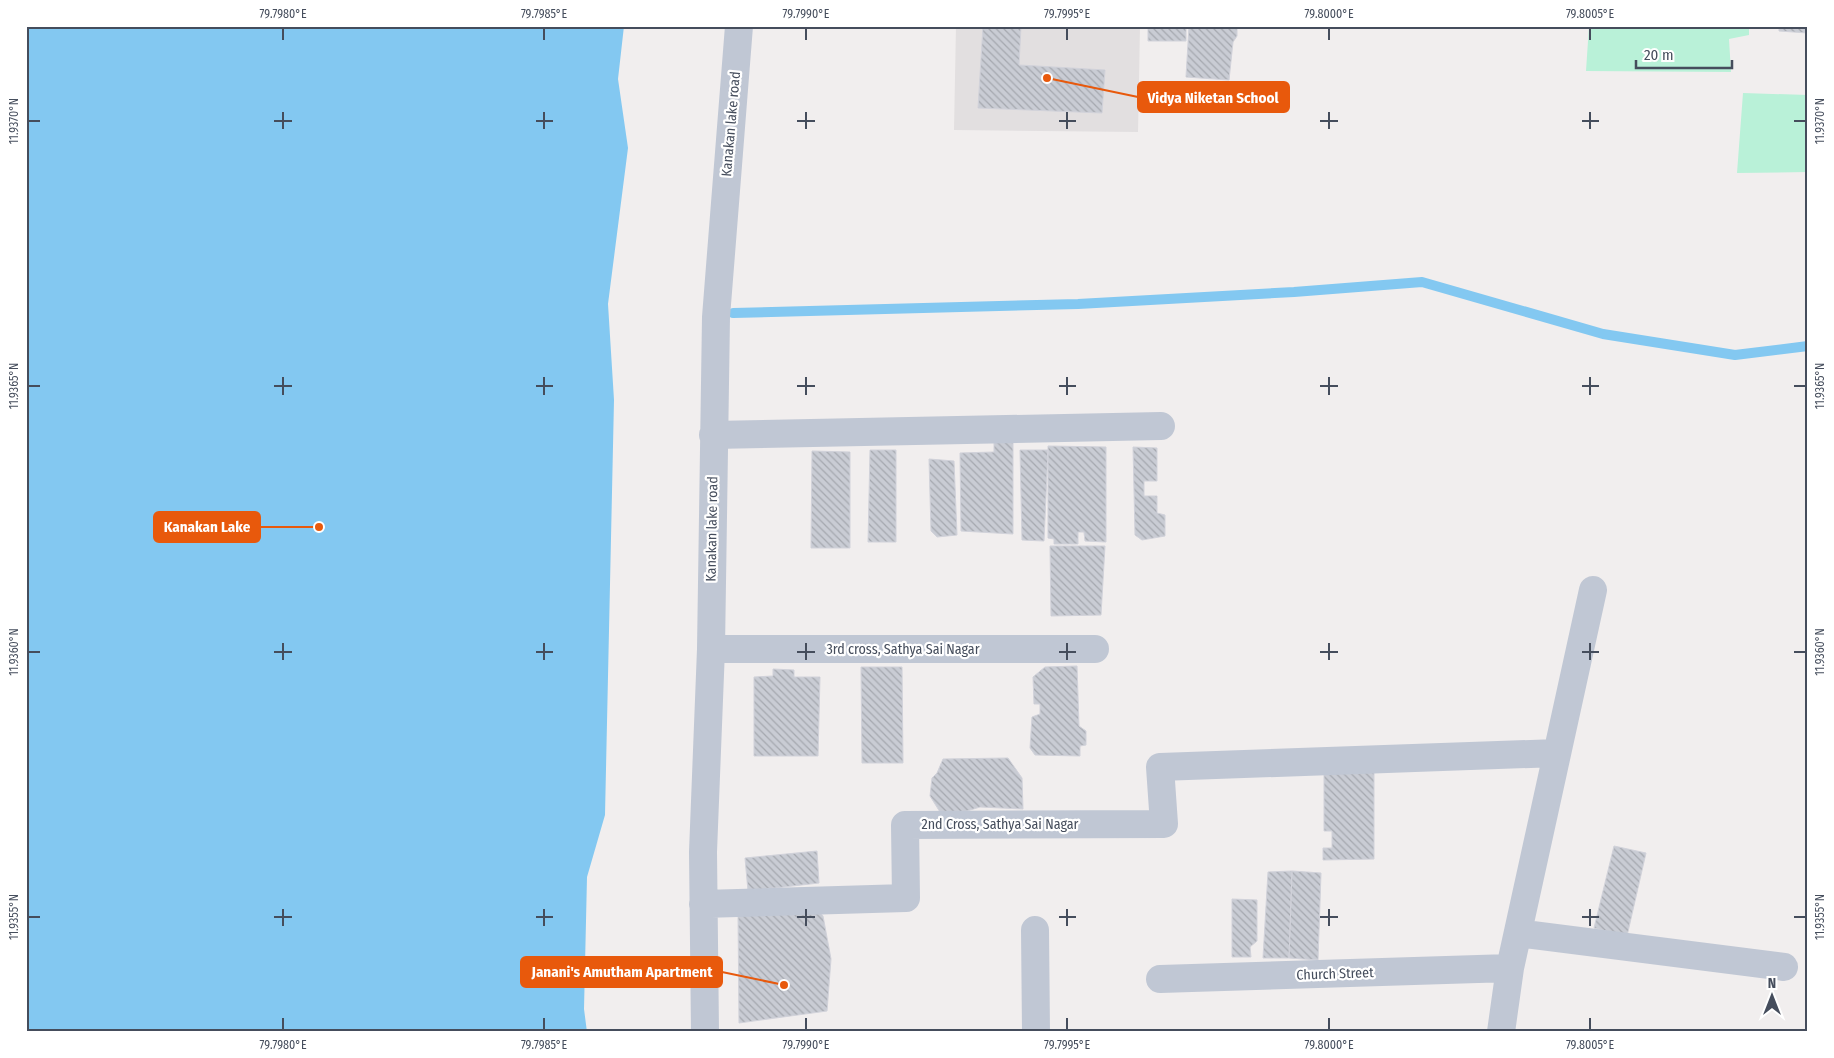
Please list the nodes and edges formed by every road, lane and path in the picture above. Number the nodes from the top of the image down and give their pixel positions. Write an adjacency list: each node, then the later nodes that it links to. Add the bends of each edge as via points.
1 (739, 26): 3 (street, Kanakan lake road, via 716,316)
2 (1161, 426): 3 (street)
3 (713, 435): 5 (street, Kanakan lake road)
4 (1593, 590): 7 (street)
5 (711, 648): 6 (street, 3rd cross, Sathya Sai Nagar); 8 (street, Kanakan lake road)
6 (1095, 648)
7 (1558, 753): 8 (street, 2nd Cross, Sathya Sai Nagar, via 1160,767 1164,824 905,825 906,898); 10 (street)
8 (703, 904): 14 (street, Kanakan lake road)
9 (1035, 930): 15 (street)
10 (1518, 933): 11 (street); 12 (street)
11 (1784, 967)
12 (1510, 968): 13 (street, Church Street); 16 (street)
13 (1160, 980)
14 (705, 1032)
15 (1036, 1032)
16 (1501, 1032)

